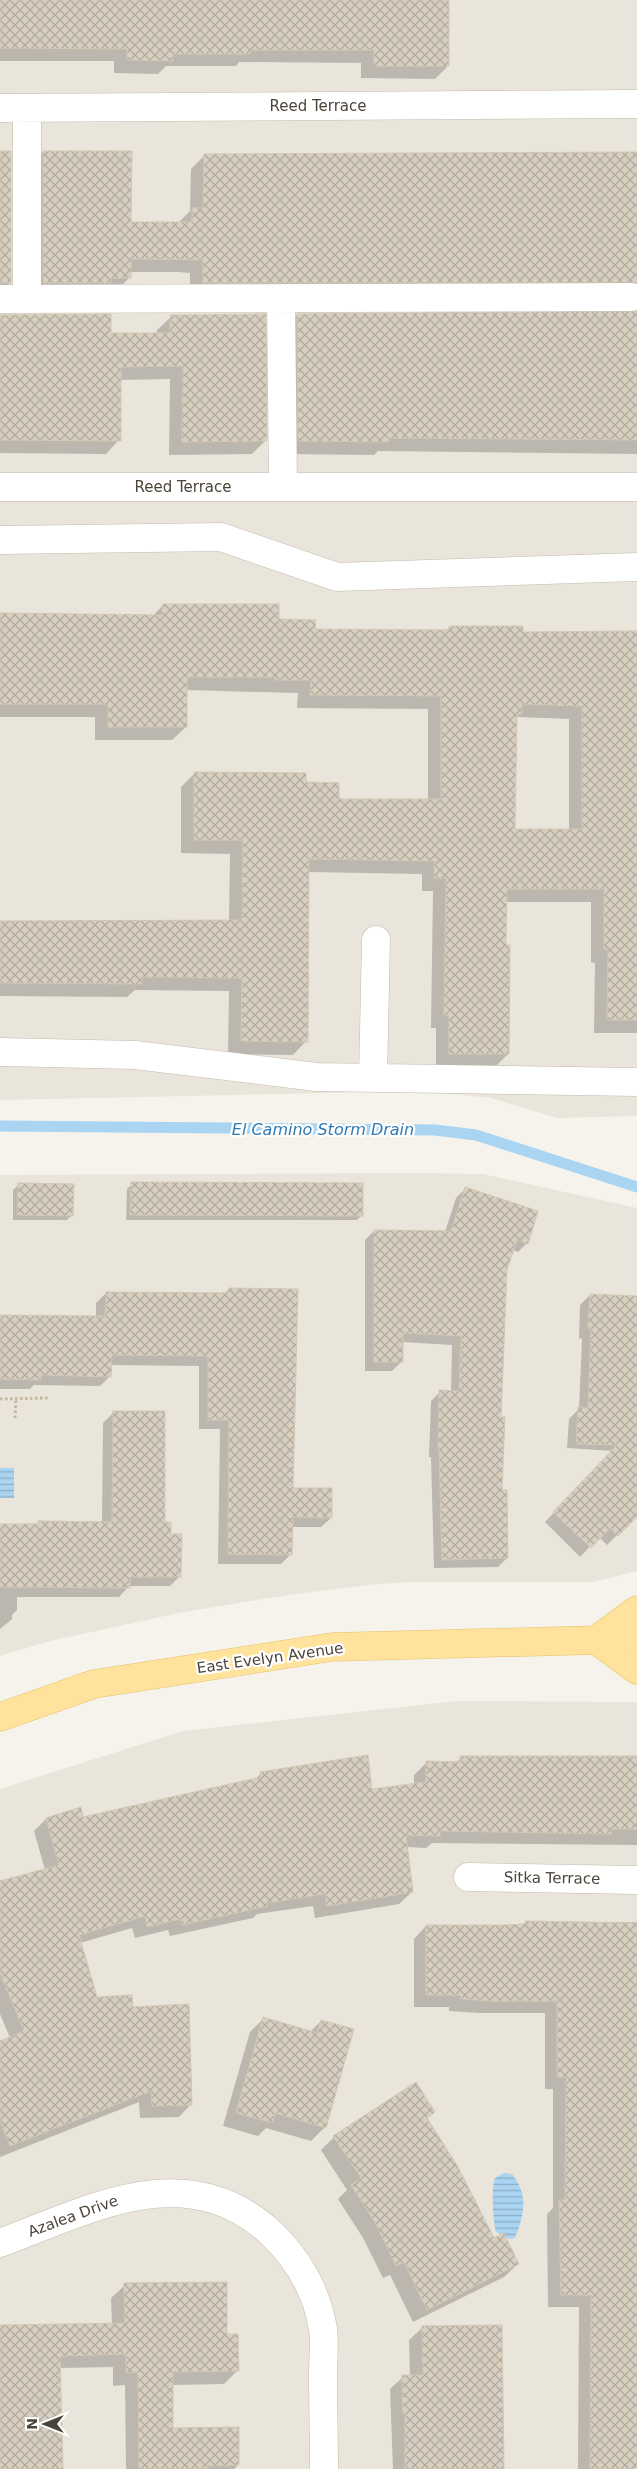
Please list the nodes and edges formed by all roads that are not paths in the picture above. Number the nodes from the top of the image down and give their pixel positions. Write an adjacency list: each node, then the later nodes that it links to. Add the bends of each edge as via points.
1 (637, 104): 3 (street, Reed Terrace)
2 (0, 108): 3 (street, Reed Terrace)
3 (27, 108): 6 (street)
4 (631, 297): 7 (street)
5 (0, 299): 6 (street)
6 (27, 299): 7 (street)
7 (281, 299): 9 (street)
8 (0, 487): 9 (street, Reed Terrace)
9 (283, 487): 10 (street, Reed Terrace)
10 (637, 487)
11 (0, 540): 12 (street, via 220,537 337,577)
12 (637, 567)
13 (376, 940): 15 (street)
14 (0, 1052): 15 (street, via 135,1055 316,1077)
15 (373, 1078): 16 (street)
16 (637, 1082)
17 (637, 1610): 19 (main road)
18 (637, 1639): 19 (main road, East Evelyn Avenue)
19 (596, 1640): 20 (main road); 21 (main road, East Evelyn Avenue, via 332,1647 94,1684)
20 (637, 1670)
21 (0, 1718)
22 (468, 1877): 23 (street, Sitka Terrace)
23 (637, 1880)
24 (0, 2243): 25 (street, Azalea Drive, via 123,2197 176,2191 235,2206 259,2222 289,2251 310,2286 323,2329)
25 (324, 2469)

